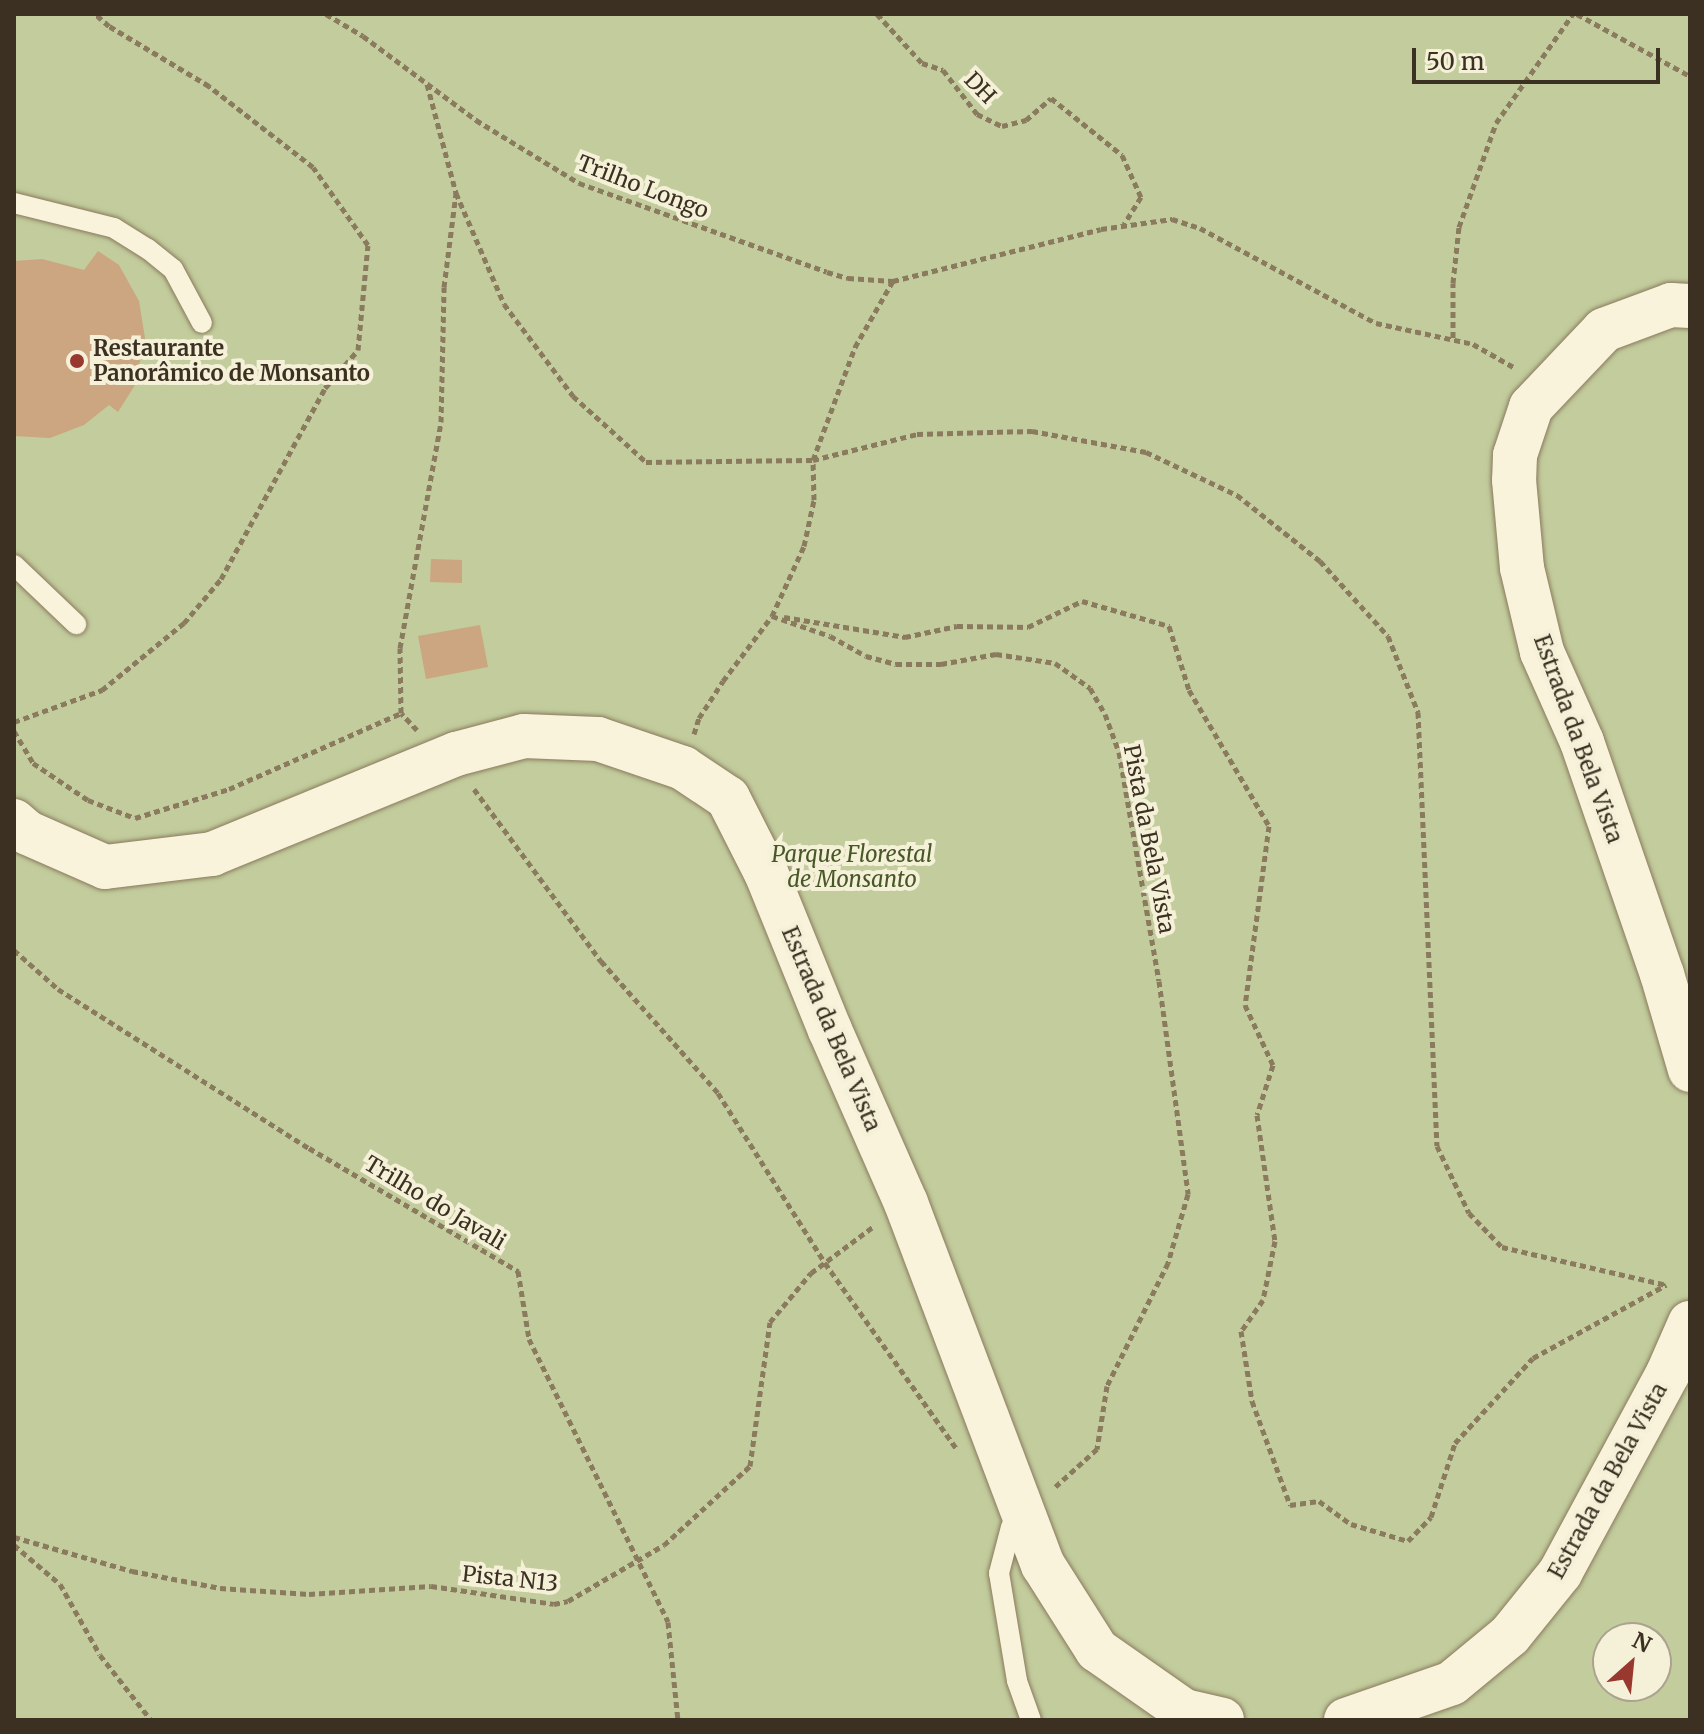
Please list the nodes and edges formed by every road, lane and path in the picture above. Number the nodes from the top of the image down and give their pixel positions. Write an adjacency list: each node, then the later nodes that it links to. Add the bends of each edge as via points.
1 (95, 14): 20 (path, via 209,86 313,167 368,245 358,350 325,388 221,579 184,623 102,690)
2 (326, 14): 6 (path, Trilho Longo)
3 (877, 14): 9 (path, DH, via 922,63 943,70 977,114 1002,126 1026,120 1051,98 1122,155 1141,197)
4 (1575, 14): 5 (path); 13 (path, via 1496,123 1459,227)
5 (1690, 76)
6 (427, 84): 7 (path); 10 (path, Trilho Longo, via 579,183 827,272)
7 (456, 193): 15 (path, via 504,304 573,396 646,462); 19 (path, via 444,287 441,422 400,648)
8 (14, 203): 12 (lane, via 114,228 148,249 173,269)
9 (1124, 225): 10 (path); 13 (path, via 1185,222 1376,323)
10 (893, 281): 15 (path, via 855,347)
11 (1690, 306): 14 (street, Estrada da Bela Vista, via 1671,305 1604,330)
12 (202, 323)
13 (1453, 338): 14 (path, via 1502,358)
14 (1541, 394): 26 (street, Estrada da Bela Vista, via 1521,428 1515,455 1522,568 1542,652 1582,742)
15 (813, 460): 17 (path, via 814,500 804,546); 29 (path, via 917,434 1018,431 1146,452 1237,495 1320,561 1388,636 1418,712 1437,1146 1469,1213 1502,1247)
16 (14, 565): 18 (lane)
17 (772, 616): 23 (path, via 699,718); 29 (path, via 905,637 957,626 1028,627 1082,601 1169,626 1189,690 1269,826 1245,1005 1273,1065 1257,1115 1275,1241 1263,1300 1241,1331 1252,1401 1290,1505 1319,1501 1351,1524 1408,1541 1431,1517 1455,1443 1533,1358); 32 (path, Pista da Bela Vista, via 896,664 941,664 996,654 1055,663 1090,688 1119,752 1159,981 1188,1194 1168,1263 1107,1386 1097,1449)
18 (76, 624)
19 (401, 713): 21 (path, via 229,789 135,818 88,800 33,763); 22 (path)
20 (14, 722)
21 (14, 731)
22 (456, 768): 23 (street, Estrada da Bela Vista, via 524,736 598,739); 24 (street, Estrada da Bela Vista, via 212,854 105,867 28,833); 28 (path, via 601,961 718,1093)
23 (683, 768): 32 (street, Estrada da Bela Vista, via 728,798 767,875 906,1203)
24 (14, 821)
25 (14, 950): 35 (path, Trilho do Javali, via 84,1006 518,1271 529,1339)
26 (1690, 1070)
27 (880, 1221): 28 (path, Pista N13)
28 (825, 1263): 31 (path); 35 (path, Pista N13, via 790,1294 770,1322 750,1466 664,1545)
29 (1666, 1285): 30 (path)
30 (1684, 1307): 40 (street, Estrada da Bela Vista, via 1668,1373 1560,1573 1510,1635 1452,1683)
31 (958, 1452)
32 (1017, 1521): 38 (lane, via 999,1573 1017,1681); 39 (street, Estrada da Bela Vista, via 1097,1650 1184,1711)
33 (14, 1537): 35 (path, Pista N13, via 132,1571 220,1588 309,1594 431,1586 554,1604)
34 (14, 1545): 36 (path, via 60,1584 100,1655)
35 (636, 1562): 37 (path, Trilho do Javali, via 668,1622)
36 (151, 1720)
37 (678, 1720)
38 (1031, 1720)
39 (1222, 1720)
40 (1346, 1720)

